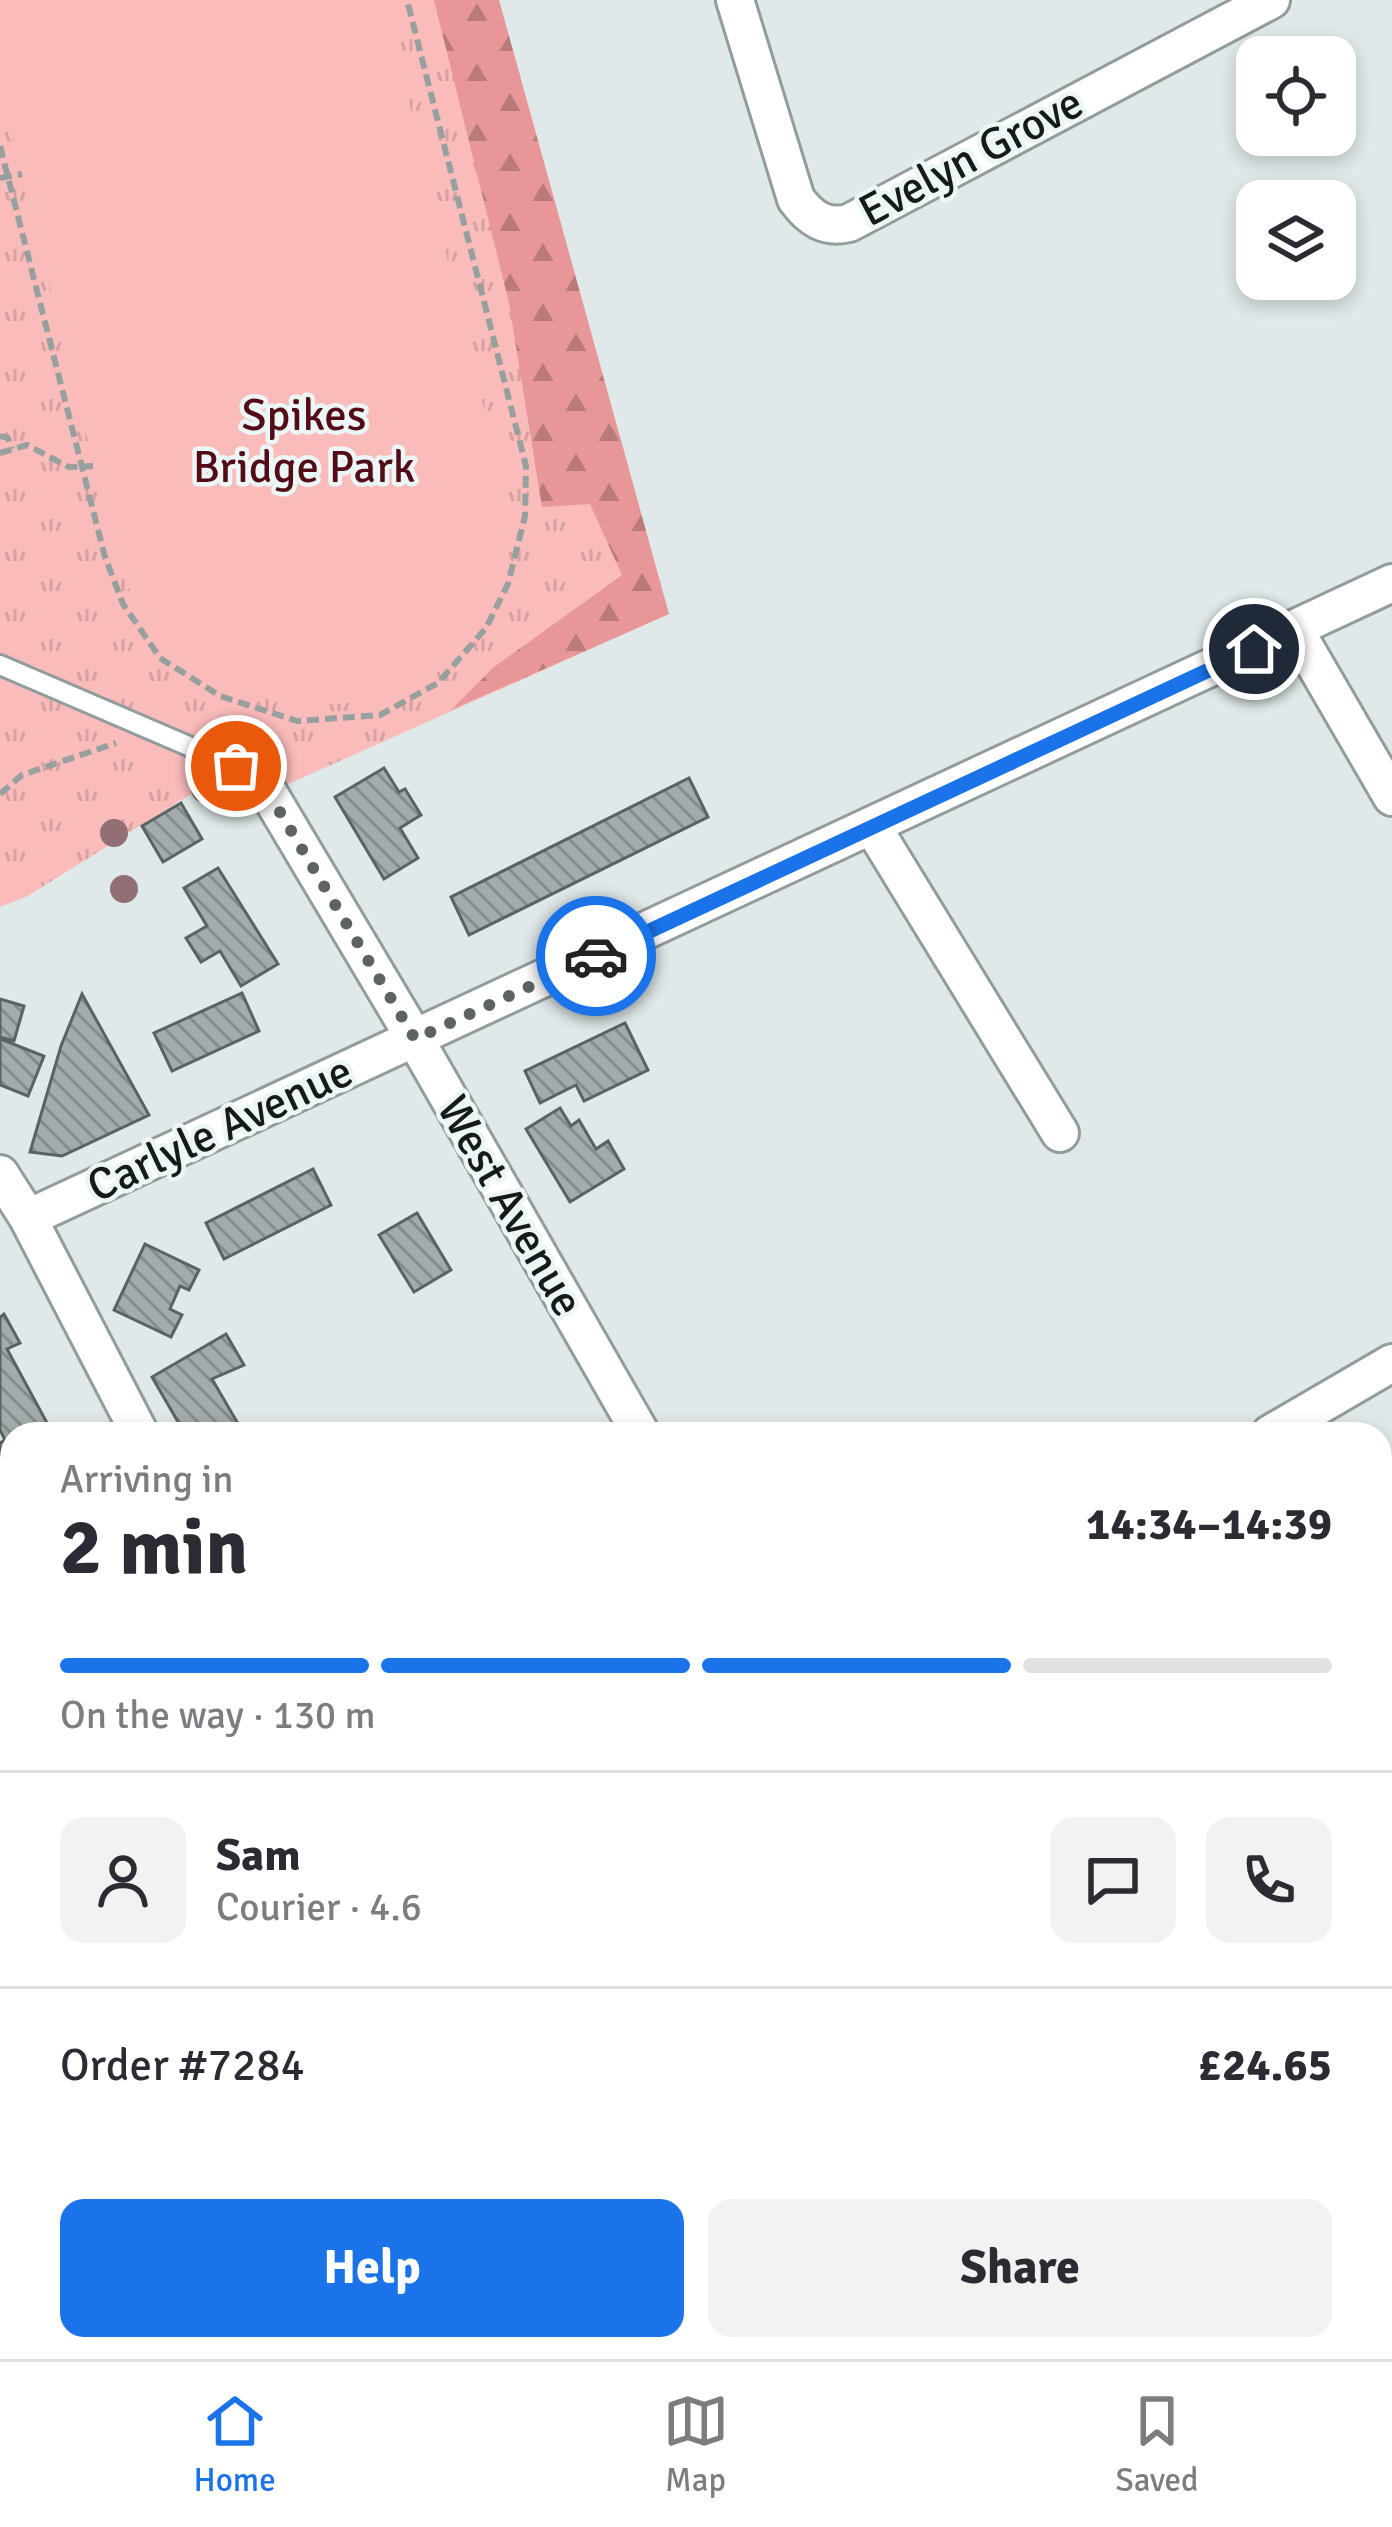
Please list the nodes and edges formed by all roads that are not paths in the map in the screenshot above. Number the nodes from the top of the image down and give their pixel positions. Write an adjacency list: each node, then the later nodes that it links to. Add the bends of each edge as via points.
1 (735, 0): 2 (street, Evelyn Grove, via 796,199 814,219 837,226)
2 (1271, 0)
3 (1392, 583): 4 (street, Carlyle Avenue)
4 (1295, 630): 7 (street); 8 (street, Carlyle Avenue)
5 (6, 672): 6 (lane, via 236,766)
6 (268, 792): 9 (street, West Avenue)
7 (1392, 797)
8 (872, 826): 9 (street, Carlyle Avenue); 10 (street)
9 (415, 1039): 12 (street, Carlyle Avenue); 15 (street, West Avenue)
10 (1060, 1133)
11 (0, 1174): 12 (street)
12 (28, 1218): 14 (street)
13 (1392, 1363): 16 (street)
14 (134, 1422)
15 (633, 1422)
16 (1291, 1422)

